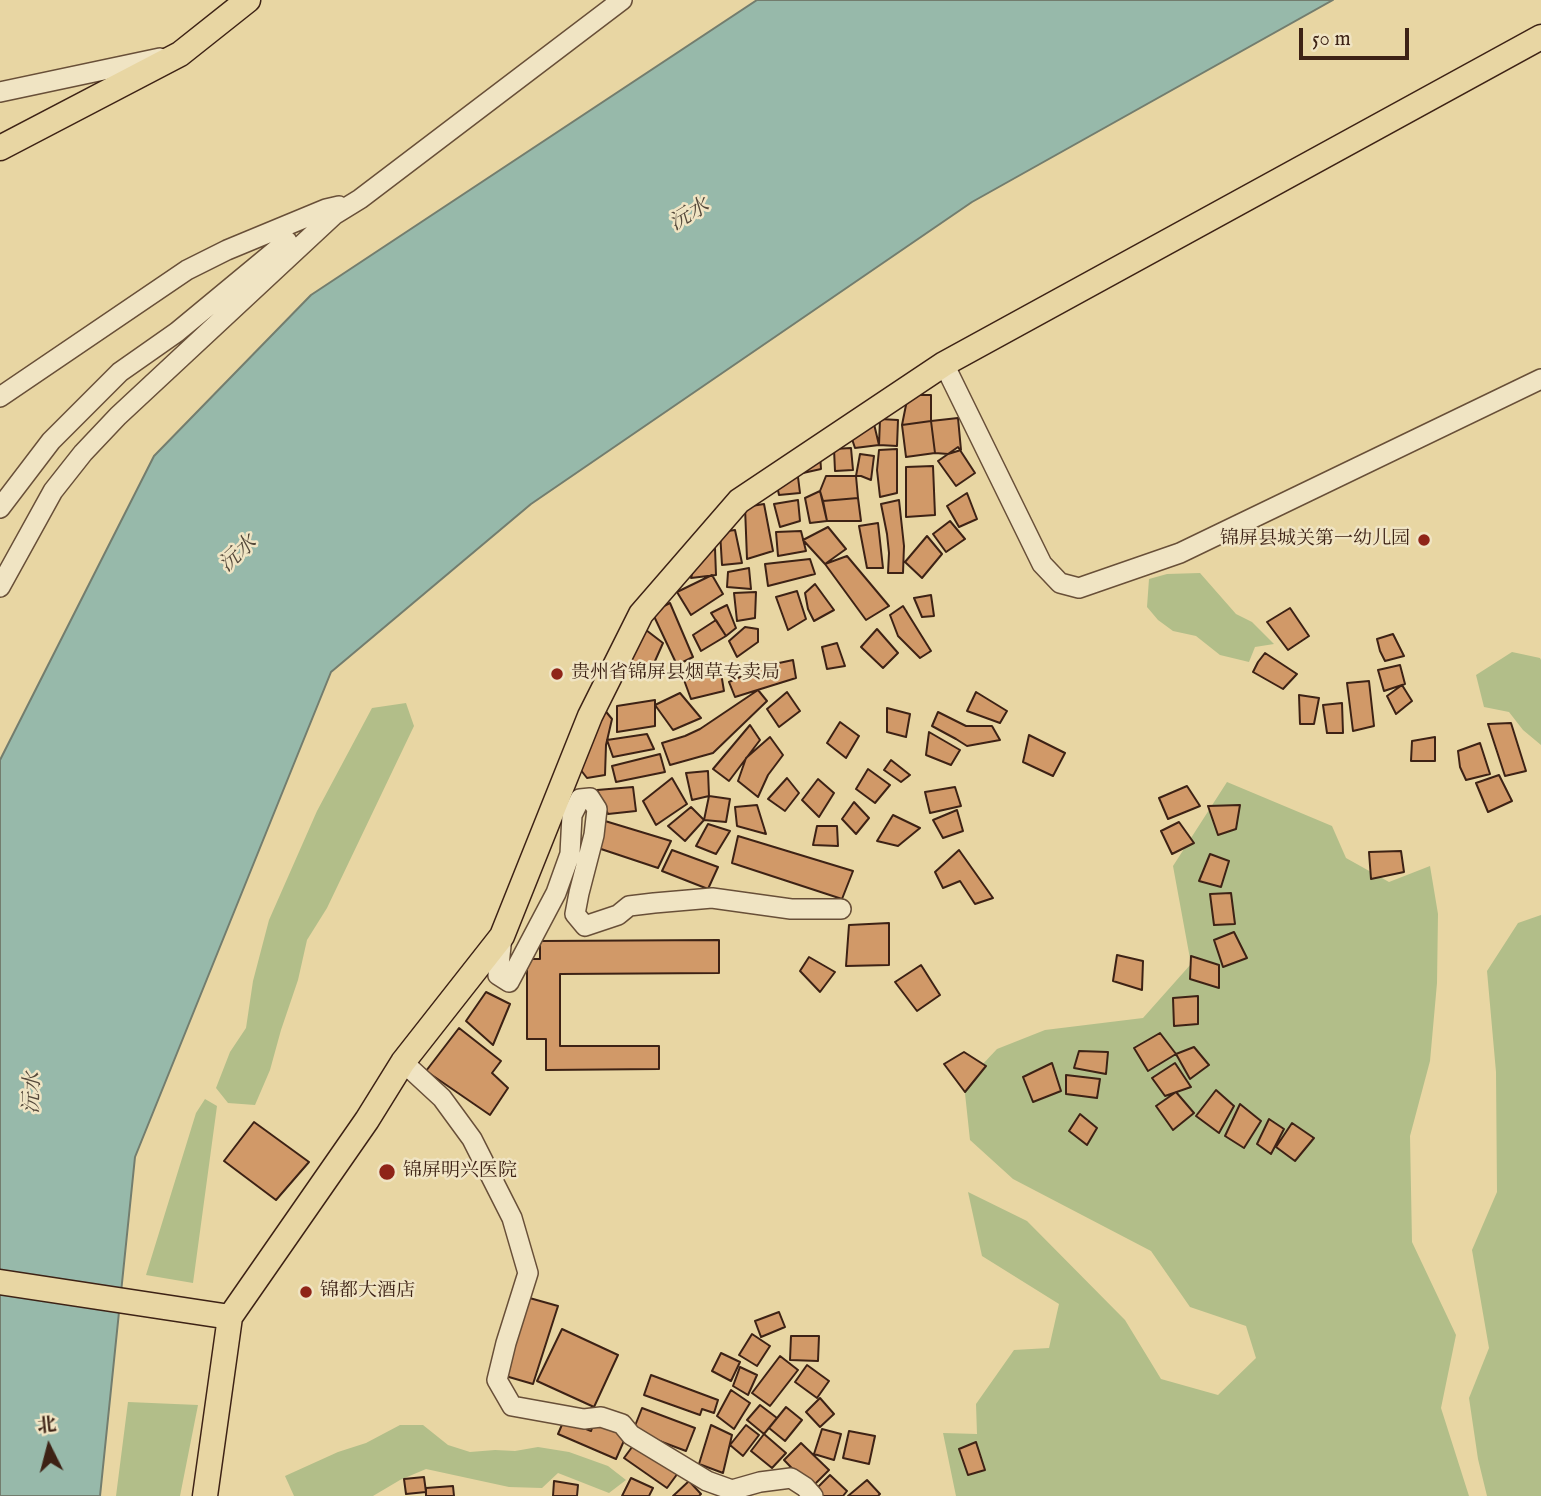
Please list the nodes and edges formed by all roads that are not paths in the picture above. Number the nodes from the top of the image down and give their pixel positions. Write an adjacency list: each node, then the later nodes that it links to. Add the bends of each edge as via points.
1 (248, 0): 4 (main road)
2 (622, 0): 7 (street)
3 (1541, 37): 9 (main road)
4 (180, 54): 5 (street); 6 (main road)
5 (0, 92)
6 (0, 148)
7 (360, 199): 8 (street); 13 (street, via 317,230 92,444 53,491)
8 (326, 209): 11 (street, via 187,270); 12 (street, via 177,332 120,372 51,441)
9 (944, 364): 10 (street, via 1042,564 1060,583 1079,587 1180,553); 15 (main road, via 739,501 642,614 590,716)
10 (1541, 379)
11 (0, 397)
12 (0, 508)
13 (0, 587)
14 (841, 909): 15 (street, via 790,909 712,898 629,906 618,915 585,926 575,914 594,835 597,809 590,798 580,799 572,815 570,854 556,893 509,982 498,975)
15 (502, 936): 16 (main road)
16 (403, 1062): 18 (main road); 20 (street, via 442,1098 472,1139 512,1218 528,1273 496,1380 512,1406 584,1419 601,1417 622,1424 631,1435 707,1481 732,1490 791,1478)
17 (0, 1282): 18 (main road)
18 (230, 1317): 19 (main road)
19 (205, 1496)
20 (813, 1496)

